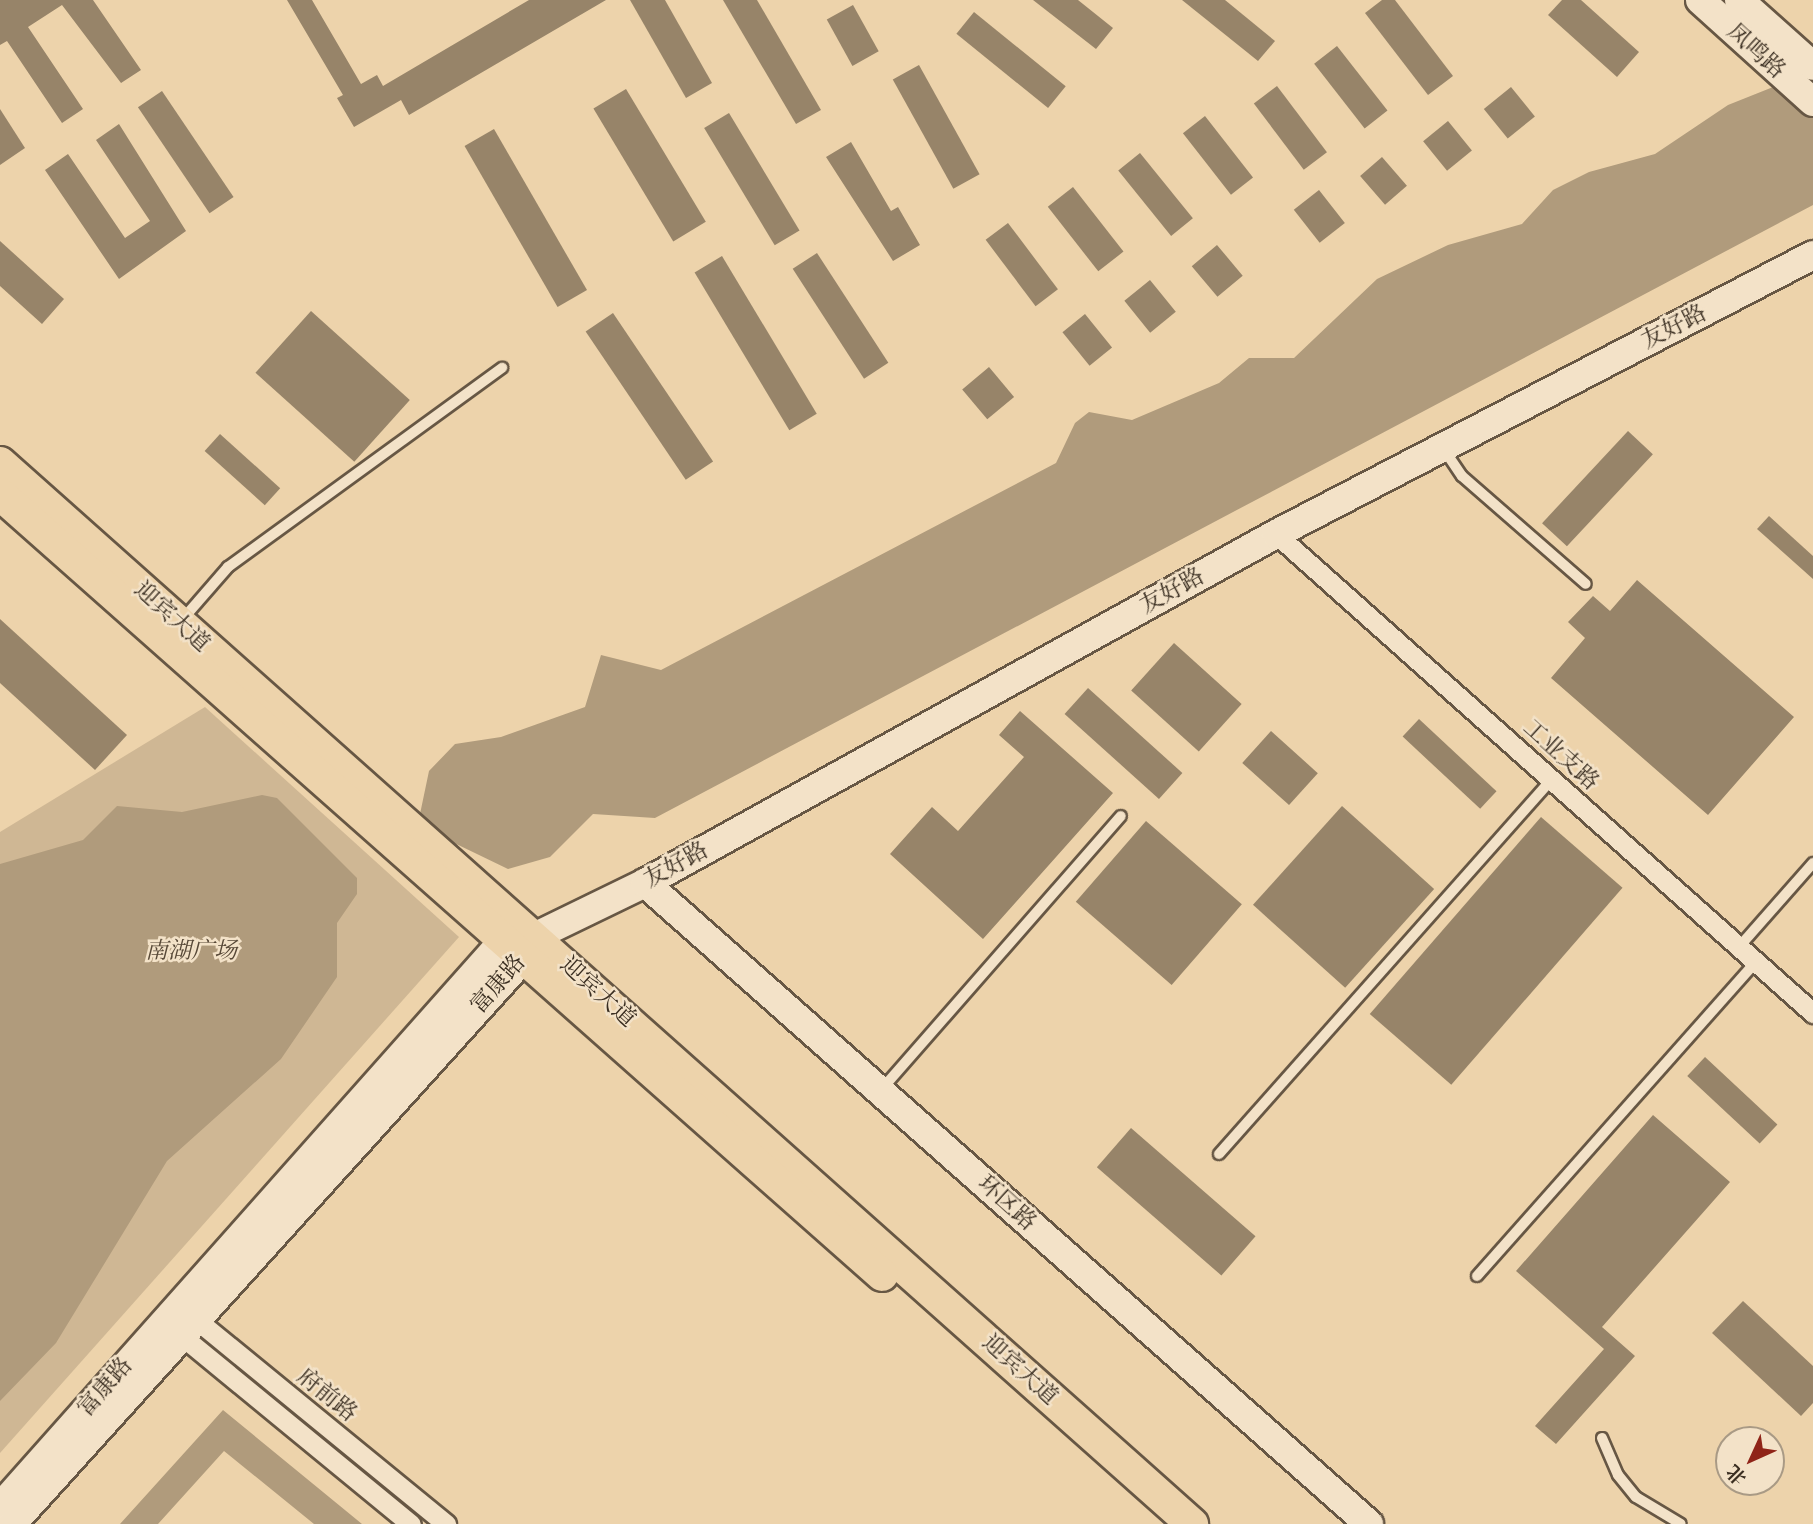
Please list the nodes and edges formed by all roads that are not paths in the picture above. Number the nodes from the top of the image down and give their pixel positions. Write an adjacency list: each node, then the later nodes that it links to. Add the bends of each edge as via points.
1 (1700, 0): 4 (street, 凤鸣路)
2 (1739, 0): 3 (street, 凤鸣路)
3 (1813, 66)
4 (1813, 102)
5 (1813, 255): 7 (street, 友好路)
6 (502, 368): 12 (lane, via 228,567)
7 (1442, 447): 10 (street, 友好路); 11 (lane, via 1462,476)
8 (0, 463): 12 (main road, 迎宾大道)
9 (0, 494): 17 (main road, 迎宾大道)
10 (1276, 534): 13 (street, 工业支路); 16 (street, 友好路)
11 (1586, 584)
12 (179, 623): 17 (main road, 迎宾大道)
13 (1552, 779): 18 (street, 工业支路); 22 (lane)
14 (1121, 816): 21 (lane)
15 (1813, 863): 18 (lane)
16 (645, 883): 17 (street, 友好路); 21 (street, 环区路)
17 (521, 945): 24 (street, 富康路); 30 (main road, 迎宾大道); 31 (main road, 迎宾大道)
18 (1739, 947): 19 (street, 工业支路)
19 (1756, 962): 20 (street, 工业支路); 23 (lane)
20 (1813, 1013)
21 (880, 1091): 32 (street, 环区路)
22 (1219, 1154)
23 (1477, 1276)
24 (178, 1319): 26 (street, 富康路); 27 (street, 富康路); 28 (street, 府前路); 29 (street, 府前路)
25 (1602, 1438): 33 (lane, via 1618,1475 1636,1497)
26 (0, 1507)
27 (12, 1524)
28 (411, 1524)
29 (446, 1524)
30 (1163, 1524)
31 (1192, 1524)
32 (1368, 1524)
33 (1681, 1524)

